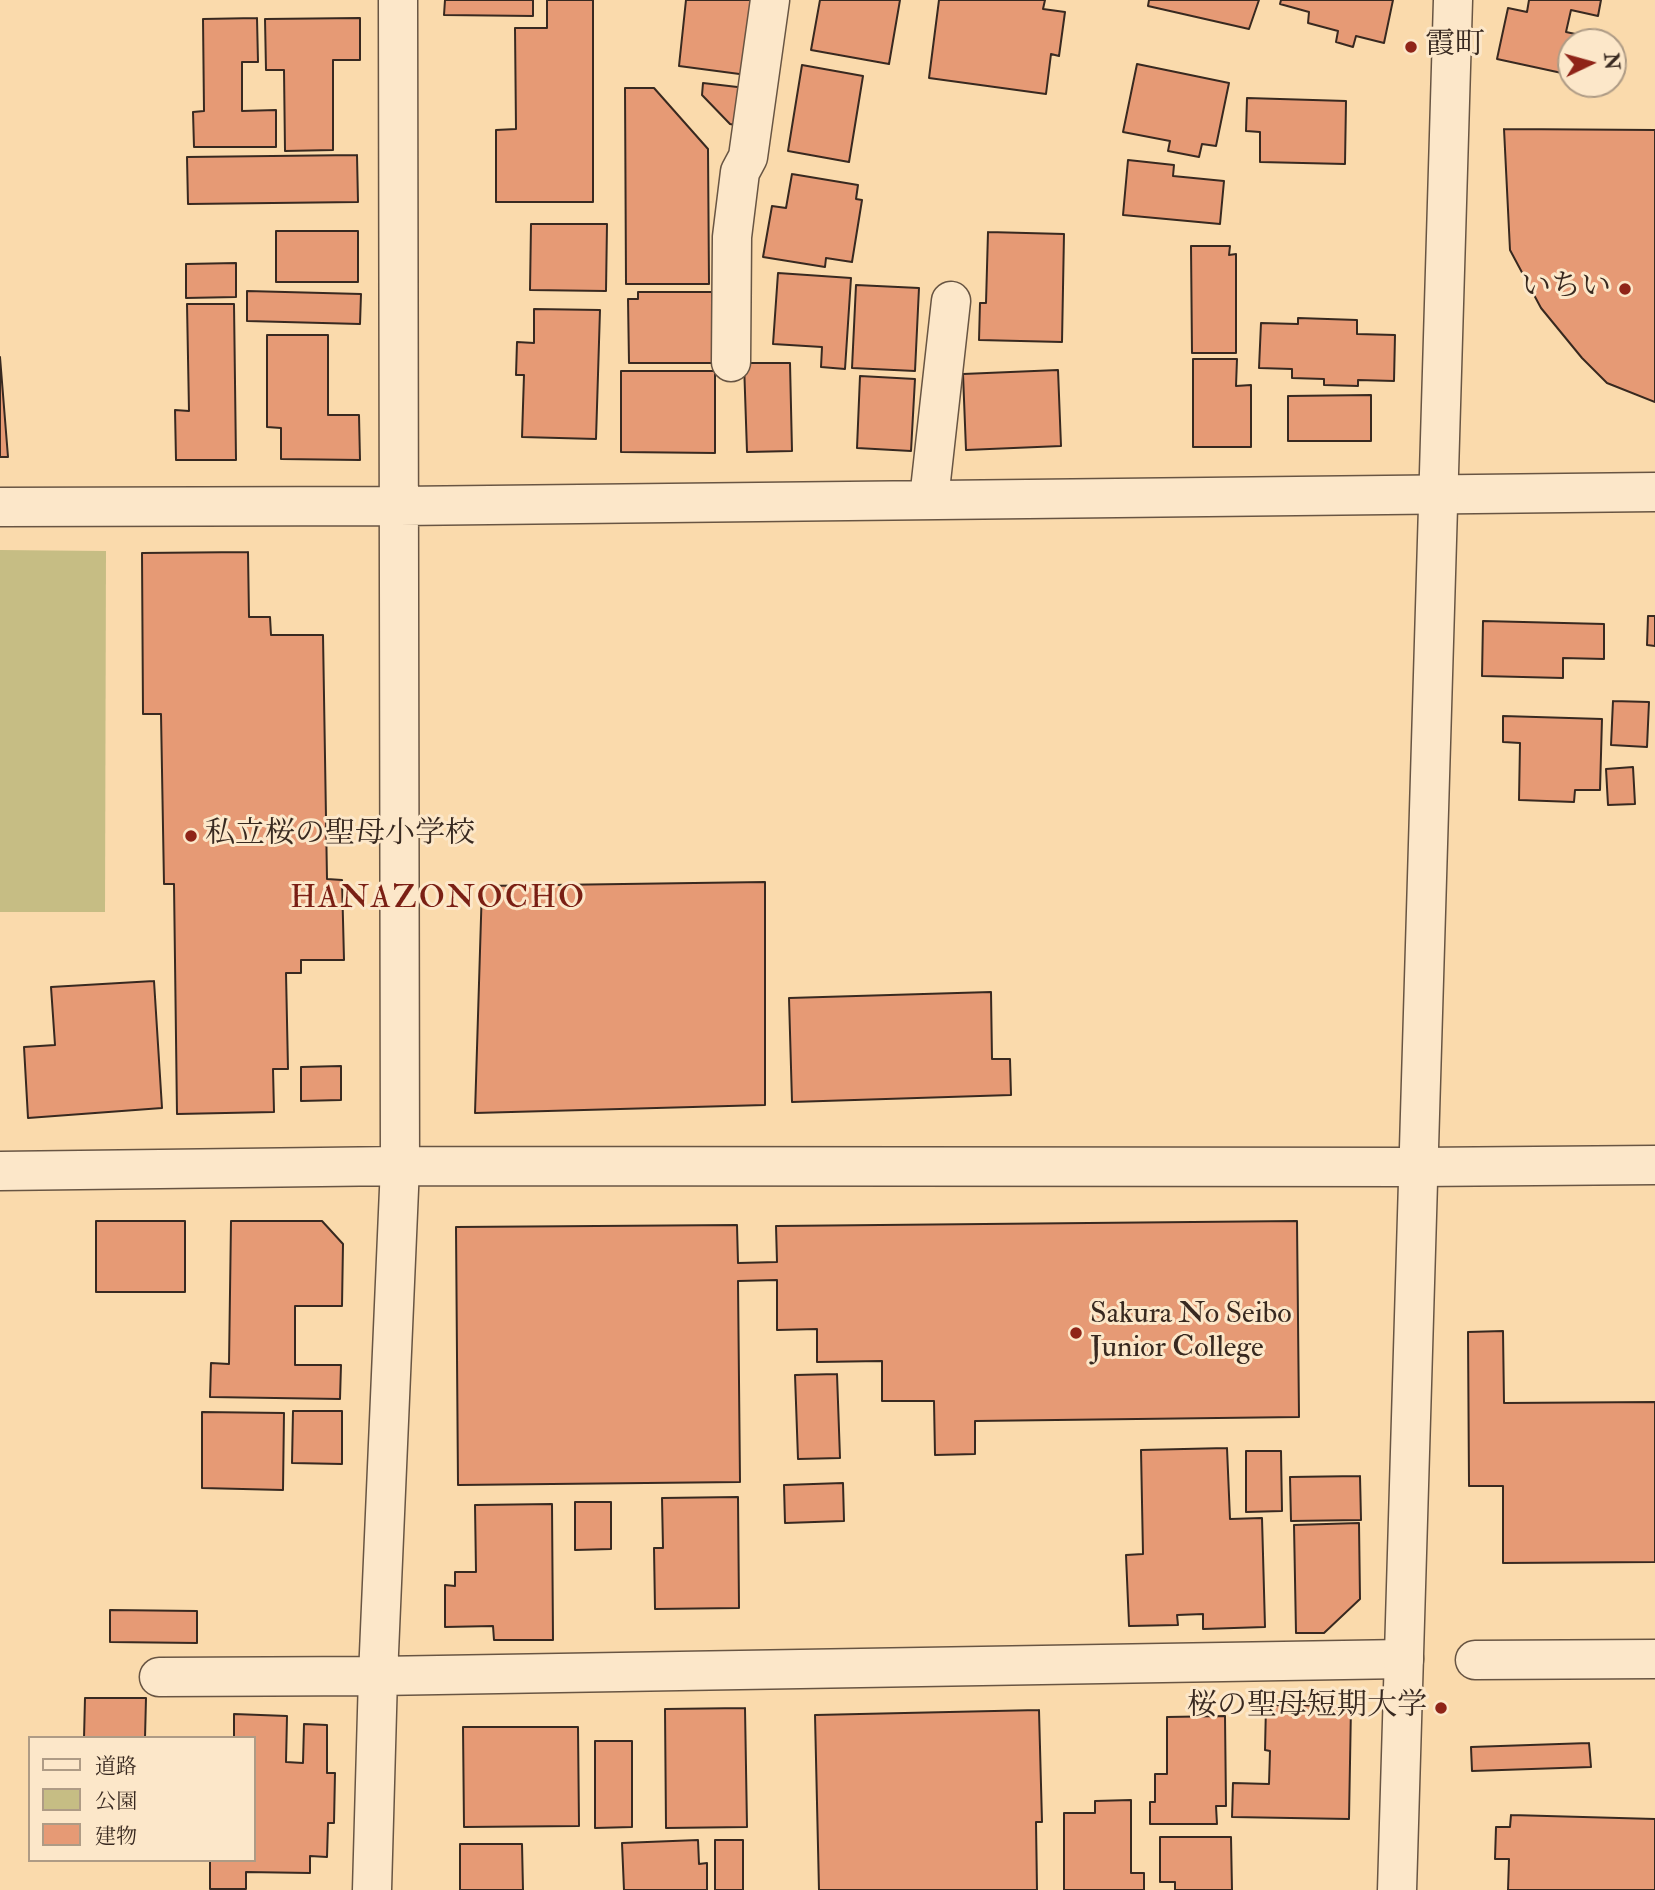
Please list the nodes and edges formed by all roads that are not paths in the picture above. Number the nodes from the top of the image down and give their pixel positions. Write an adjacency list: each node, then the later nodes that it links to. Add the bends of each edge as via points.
1 (398, 0): 9 (street)
2 (770, 0): 5 (street, via 732,237)
3 (1453, 0): 7 (street)
4 (950, 301): 8 (street)
5 (731, 362)
6 (1655, 492): 7 (street)
7 (1439, 493): 8 (street); 13 (street)
8 (929, 499): 9 (street)
9 (400, 506): 10 (street); 12 (street)
10 (0, 508)
11 (1655, 1165): 13 (street)
12 (400, 1166): 13 (street); 14 (street); 18 (street)
13 (1417, 1167): 15 (street)
14 (0, 1171)
15 (1404, 1659): 18 (street); 21 (street)
16 (1655, 1659): 17 (street)
17 (1475, 1660)
18 (378, 1676): 19 (street); 20 (street)
19 (159, 1677)
20 (372, 1890)
21 (1397, 1890)

